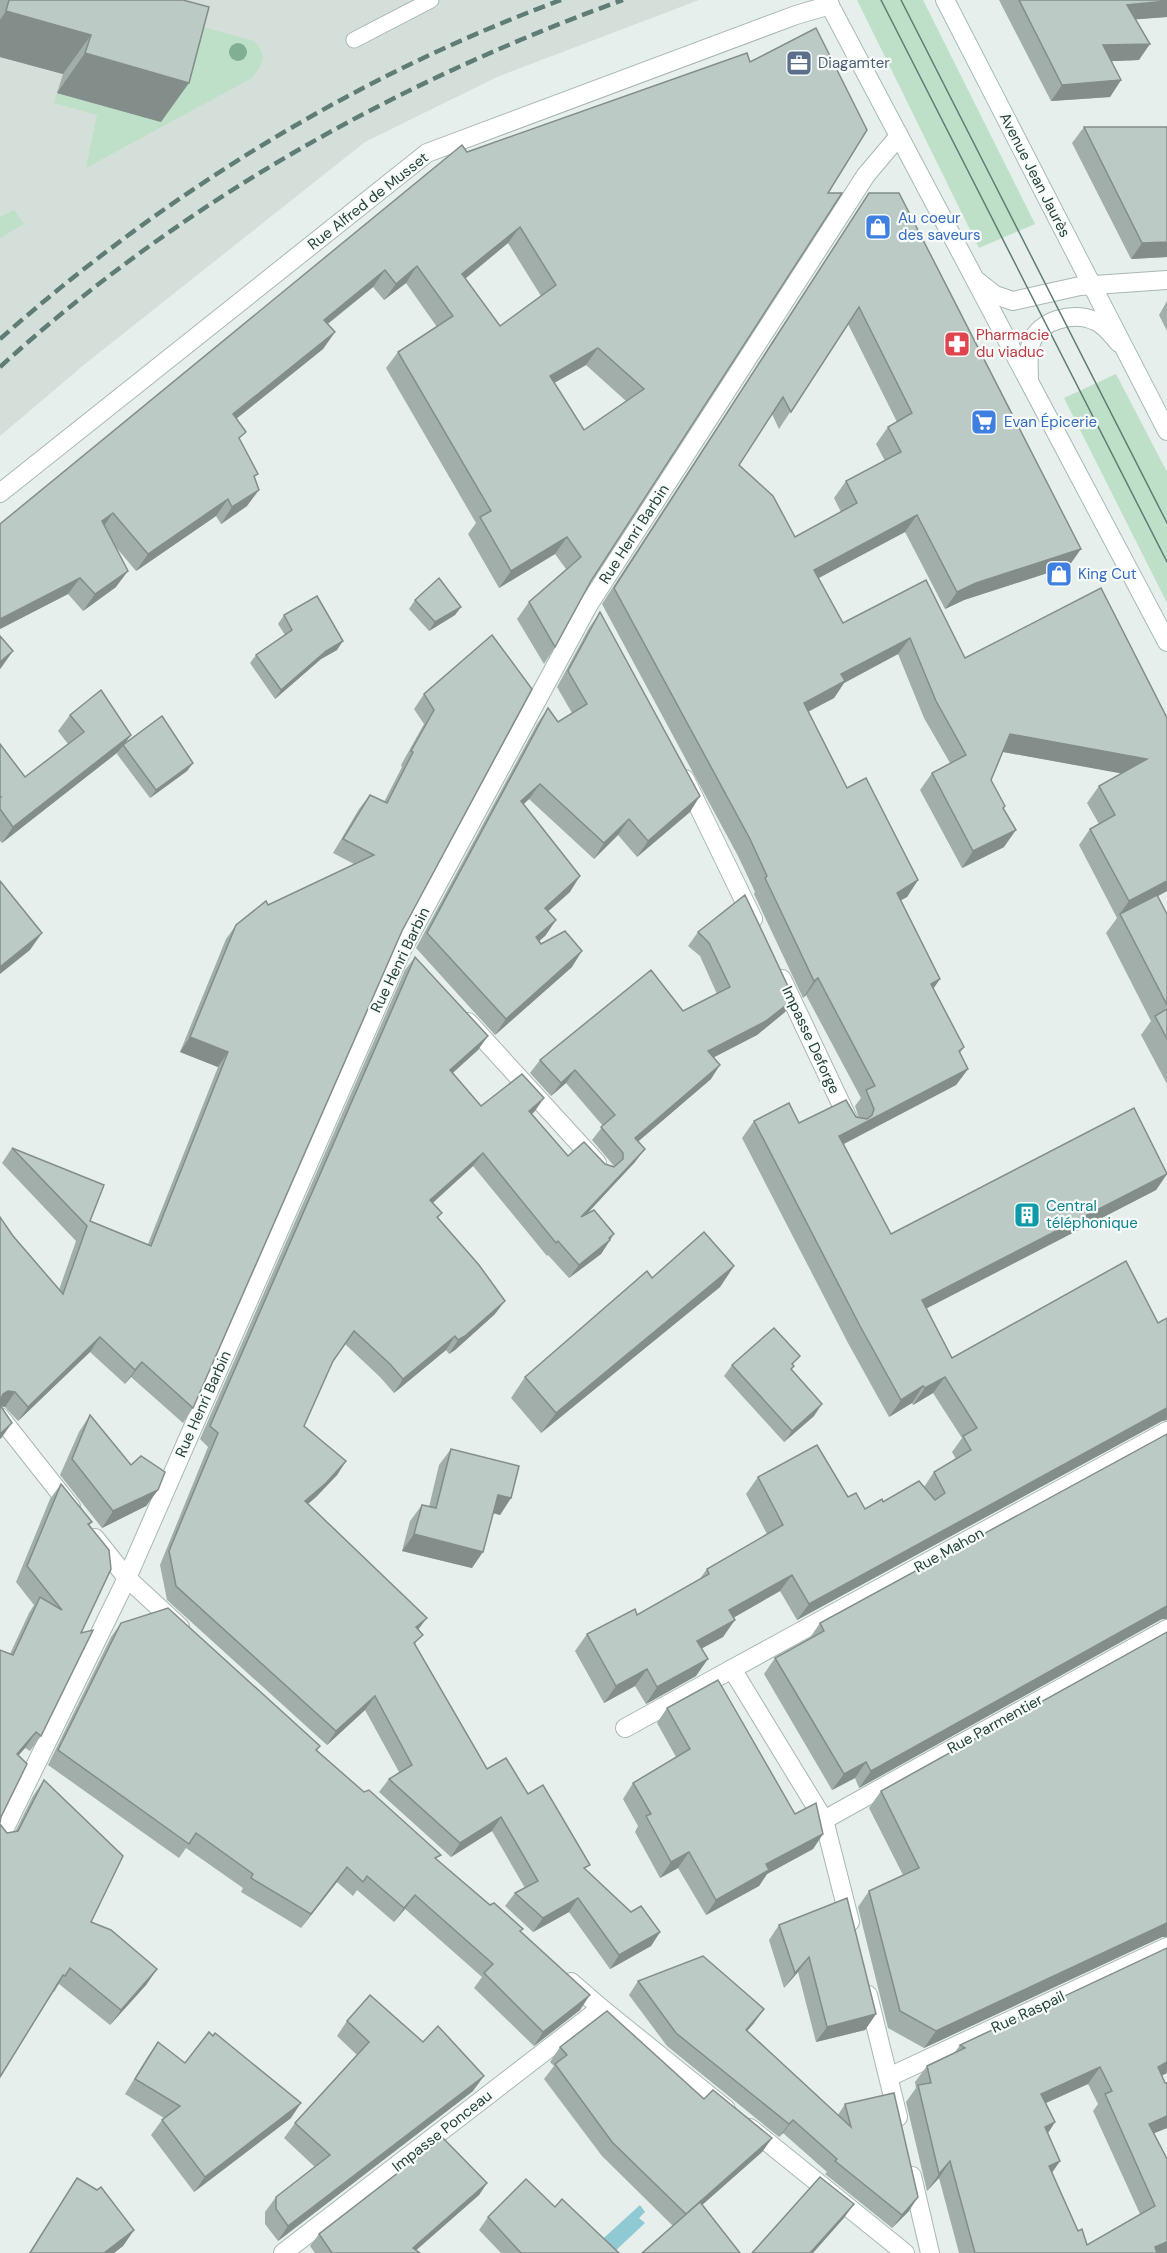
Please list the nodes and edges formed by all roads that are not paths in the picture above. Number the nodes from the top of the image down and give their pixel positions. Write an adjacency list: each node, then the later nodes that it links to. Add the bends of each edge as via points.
1 (431, 0): 4 (lane)
2 (945, 0): 8 (street, Avenue Jean Jaurès)
3 (829, 2): 5 (street, Avenue Jean Jaurès); 12 (street, Rue Alfred de Musset, via 427,153)
4 (354, 40)
5 (899, 136): 6 (street, Avenue Jean Jaurès); 13 (street, Rue Henri Barbin, via 866,175)
6 (976, 280): 8 (street, via 995,295 1013,301); 10 (street, Avenue Jean Jaurès)
7 (1167, 280): 8 (street)
8 (1092, 285): 9 (street, Avenue Jean Jaurès)
9 (1126, 351): 10 (street, Avenue Jean Jaurès, via 1105,326 1070,316 1047,325 1033,338); 11 (street, Avenue Jean Jaurès)
10 (1029, 381): 15 (street, Avenue Jean Jaurès)
11 (1167, 431)
12 (0, 493)
13 (589, 604): 14 (street); 18 (street, Rue Henri Barbin)
14 (600, 624)
15 (1167, 642)
16 (678, 767): 17 (street)
17 (761, 935)
18 (402, 950): 20 (street); 26 (street, Rue Henri Barbin)
19 (776, 966): 22 (street, Impasse Deforge)
20 (418, 967)
21 (458, 1011): 23 (street)
22 (851, 1125)
23 (603, 1169)
24 (0, 1417): 26 (street)
25 (1167, 1431): 29 (street, Rue Mahon)
26 (127, 1578): 28 (street); 32 (street, Rue Henri Barbin)
27 (1167, 1629): 31 (street, Rue Parmentier)
28 (195, 1641)
29 (732, 1669): 30 (street, Rue Mahon); 31 (street)
30 (625, 1728)
31 (824, 1820): 33 (street)
32 (0, 1838)
33 (855, 1943)
34 (1167, 1947): 38 (street, Rue Raspail)
35 (557, 1968): 37 (street)
36 (864, 1977): 38 (street)
37 (601, 2008): 41 (street, Impasse Ponceau); 42 (street)
38 (889, 2077): 39 (street)
39 (901, 2129)
40 (909, 2163): 43 (street)
41 (283, 2253)
42 (905, 2253)
43 (930, 2253)

